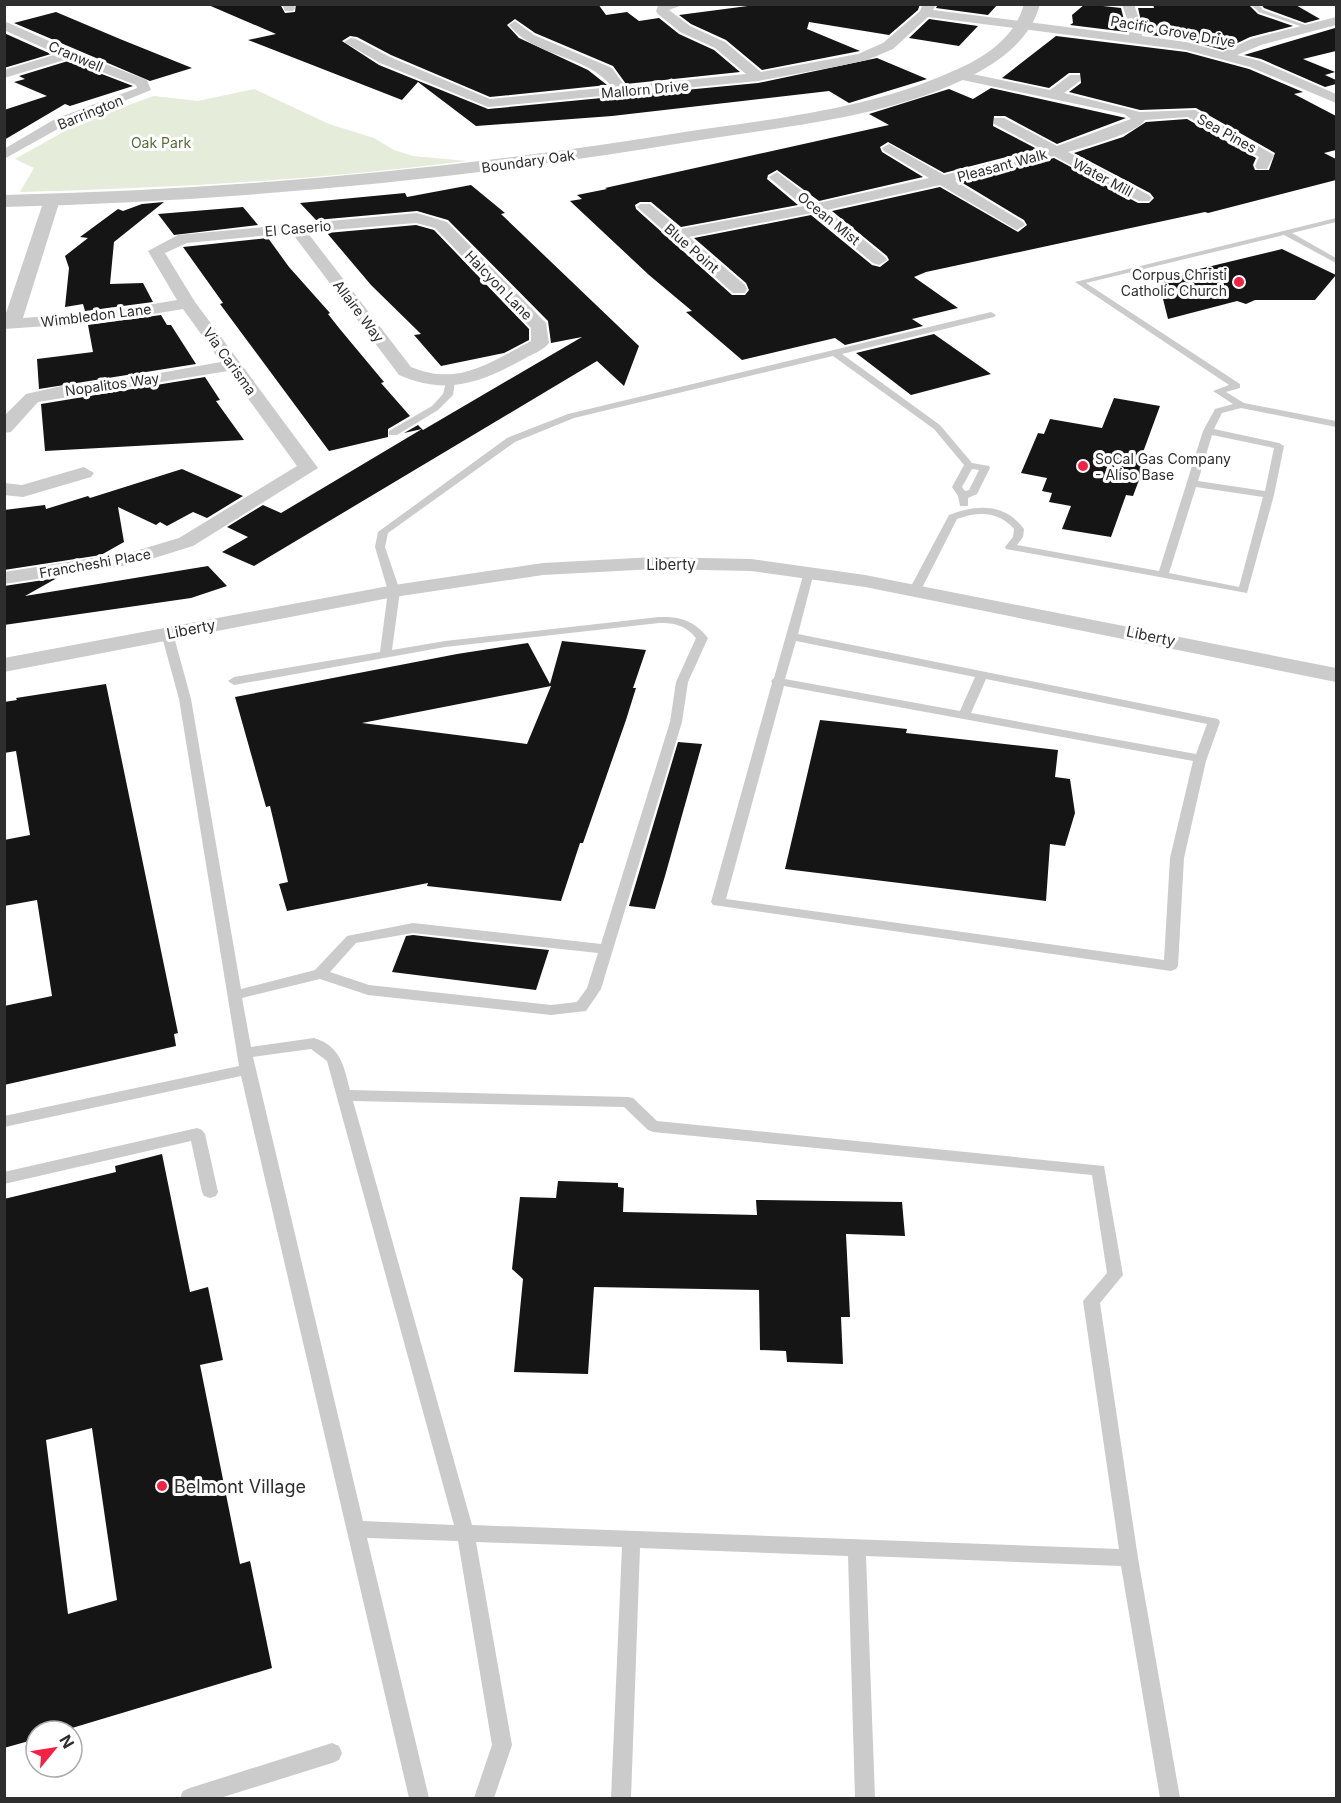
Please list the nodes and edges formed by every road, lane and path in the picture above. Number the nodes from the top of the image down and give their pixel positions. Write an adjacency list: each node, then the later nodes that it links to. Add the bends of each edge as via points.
1 (678, 4): 17 (street, via 662,11 685,29 720,45)
2 (1032, 4): 9 (street)
3 (1128, 4): 11 (street)
4 (1253, 4): 10 (lane, via 1262,11)
5 (927, 9): 9 (street, Pacific Grove Drive); 17 (street, Mallorn Drive, via 888,46 862,57)
6 (1336, 21): 10 (street)
7 (4, 25): 13 (street, Cranwell)
8 (515, 25): 21 (street, via 529,38 607,72)
9 (1025, 25): 11 (street, Pacific Grove Drive); 16 (street, Boundary Oak, via 1000,49)
10 (1311, 28): 14 (street, via 1256,42)
11 (1135, 38): 14 (street, Pacific Grove Drive)
12 (351, 42): 21 (street, Mallorn Drive, via 488,103)
13 (69, 55): 15 (street); 20 (street, Cranwell, via 142,83)
14 (1227, 55): 22 (street, Pacific Grove Drive)
15 (4, 74)
16 (958, 75): 23 (street); 34 (street, Boundary Oak, via 890,99 836,112 540,160 252,191)
17 (758, 77): 21 (street, Mallorn Drive)
18 (1075, 78): 23 (street)
19 (1336, 88): 22 (street)
20 (144, 90): 29 (street, Barrington, via 60,122)
21 (623, 92)
22 (1322, 92): 24 (street, Pacific Grove Drive)
23 (1053, 95): 25 (street)
24 (1336, 99)
25 (1138, 116): 28 (street, Pleasant Walk, via 1138,121 1123,129); 30 (street, Sea Pines, via 1190,112 1267,155)
26 (999, 121): 28 (street, Water Mill)
27 (889, 148): 32 (street)
28 (1056, 151): 32 (street, Pleasant Walk); 33 (street, Water Mill)
29 (4, 155)
30 (1262, 166)
31 (777, 177): 37 (street, Ocean Mist)
32 (943, 180): 37 (street, Pleasant Walk); 40 (street)
33 (1144, 198)
34 (52, 200): 35 (street, Boundary Oak); 50 (street)
35 (4, 201)
36 (645, 207): 43 (street, Blue Point)
37 (818, 208): 43 (street, Pleasant Walk); 45 (street, Ocean Mist)
38 (1336, 220): 42 (lane)
39 (441, 225): 41 (street, El Caserio, via 417,218); 54 (street, Halcyon Lane, via 540,327 540,343 467,381)
40 (1017, 225)
41 (296, 228): 44 (street, El Caserio, via 184,238); 53 (street, Allaire Way, via 405,370)
42 (1284, 232): 46 (lane); 55 (lane, via 1079,282 1237,386 1218,391)
43 (676, 235): 47 (street, Blue Point)
44 (156, 251): 48 (street, Via Carisma)
45 (879, 260)
46 (1336, 261)
47 (739, 289)
48 (187, 303): 50 (street, Wimbledon Lane, via 105,316); 52 (street, Via Carisma)
49 (991, 315): 51 (lane)
50 (8, 324)
51 (835, 352): 60 (lane, via 937,427); 72 (lane, via 571,416 511,440 383,532 380,547)
52 (233, 365): 57 (street, Nopalitos Way, via 32,398); 61 (street, Via Carisma)
53 (432, 381): 54 (street, Halcyon Lane)
54 (450, 381): 59 (lane, via 447,395 435,408)
55 (1241, 405): 56 (lane); 58 (lane, via 1218,411)
56 (1336, 424)
57 (4, 428)
58 (1208, 431): 63 (lane); 65 (lane, via 1278,446)
59 (393, 432)
60 (969, 465): 66 (lane, via 957,488); 66 (lane, via 985,468 973,492)
61 (308, 468): 70 (street, Francheshi Place, via 186,543 135,558)
62 (84, 473): 64 (street, via 23,491)
63 (1192, 483): 65 (lane); 69 (lane)
64 (4, 489)
65 (1269, 495): 69 (lane, via 1243,591)
66 (963, 496): 67 (lane)
67 (965, 512): 69 (lane, via 976,509 1013,519 1019,529 1010,547); 71 (lane, via 953,517)
68 (809, 572): 71 (street, Liberty); 72 (street, Liberty, via 751,565 655,563 543,569); 74 (lane)
69 (1163, 575)
70 (4, 578)
71 (915, 590): 78 (street, Liberty)
72 (394, 591): 73 (street, Liberty); 75 (lane)
73 (166, 633): 76 (street, Liberty); 85 (lane, via 185,699)
74 (790, 636): 77 (lane); 80 (lane)
75 (386, 654): 79 (lane); 83 (lane, via 678,619 692,625 702,638 682,682 676,722)
76 (4, 665)
77 (982, 675): 81 (lane); 82 (lane, via 1214,722)
78 (1336, 675)
79 (234, 681)
80 (777, 681): 81 (lane); 82 (lane, via 718,902 1171,966 1177,858)
81 (964, 715): 82 (lane)
82 (1201, 759)
83 (607, 950): 84 (lane, via 413,928 352,939); 84 (lane, via 594,988 581,1007 551,1010 368,990)
84 (320, 974): 85 (lane)
85 (235, 995): 86 (lane)
86 (246, 1061): 87 (lane, via 314,1043 334,1058); 88 (lane); 91 (lane)
87 (344, 1095): 92 (lane); 95 (lane, via 628,1102 653,1126 1099,1170 1115,1275 1090,1301)
88 (4, 1122)
89 (4, 1178): 90 (lane, via 197,1134)
90 (210, 1192)
91 (356, 1529): 92 (lane); 98 (lane)
92 (466, 1535): 93 (lane); 99 (lane, via 502,1745)
93 (631, 1540): 94 (lane); 100 (lane)
94 (857, 1548): 95 (lane); 101 (lane)
95 (1129, 1558): 102 (lane)
96 (332, 1753): 97 (lane)
97 (190, 1798)
98 (419, 1798)
99 (484, 1798)
100 (621, 1798)
101 (865, 1798)
102 (1170, 1798)

